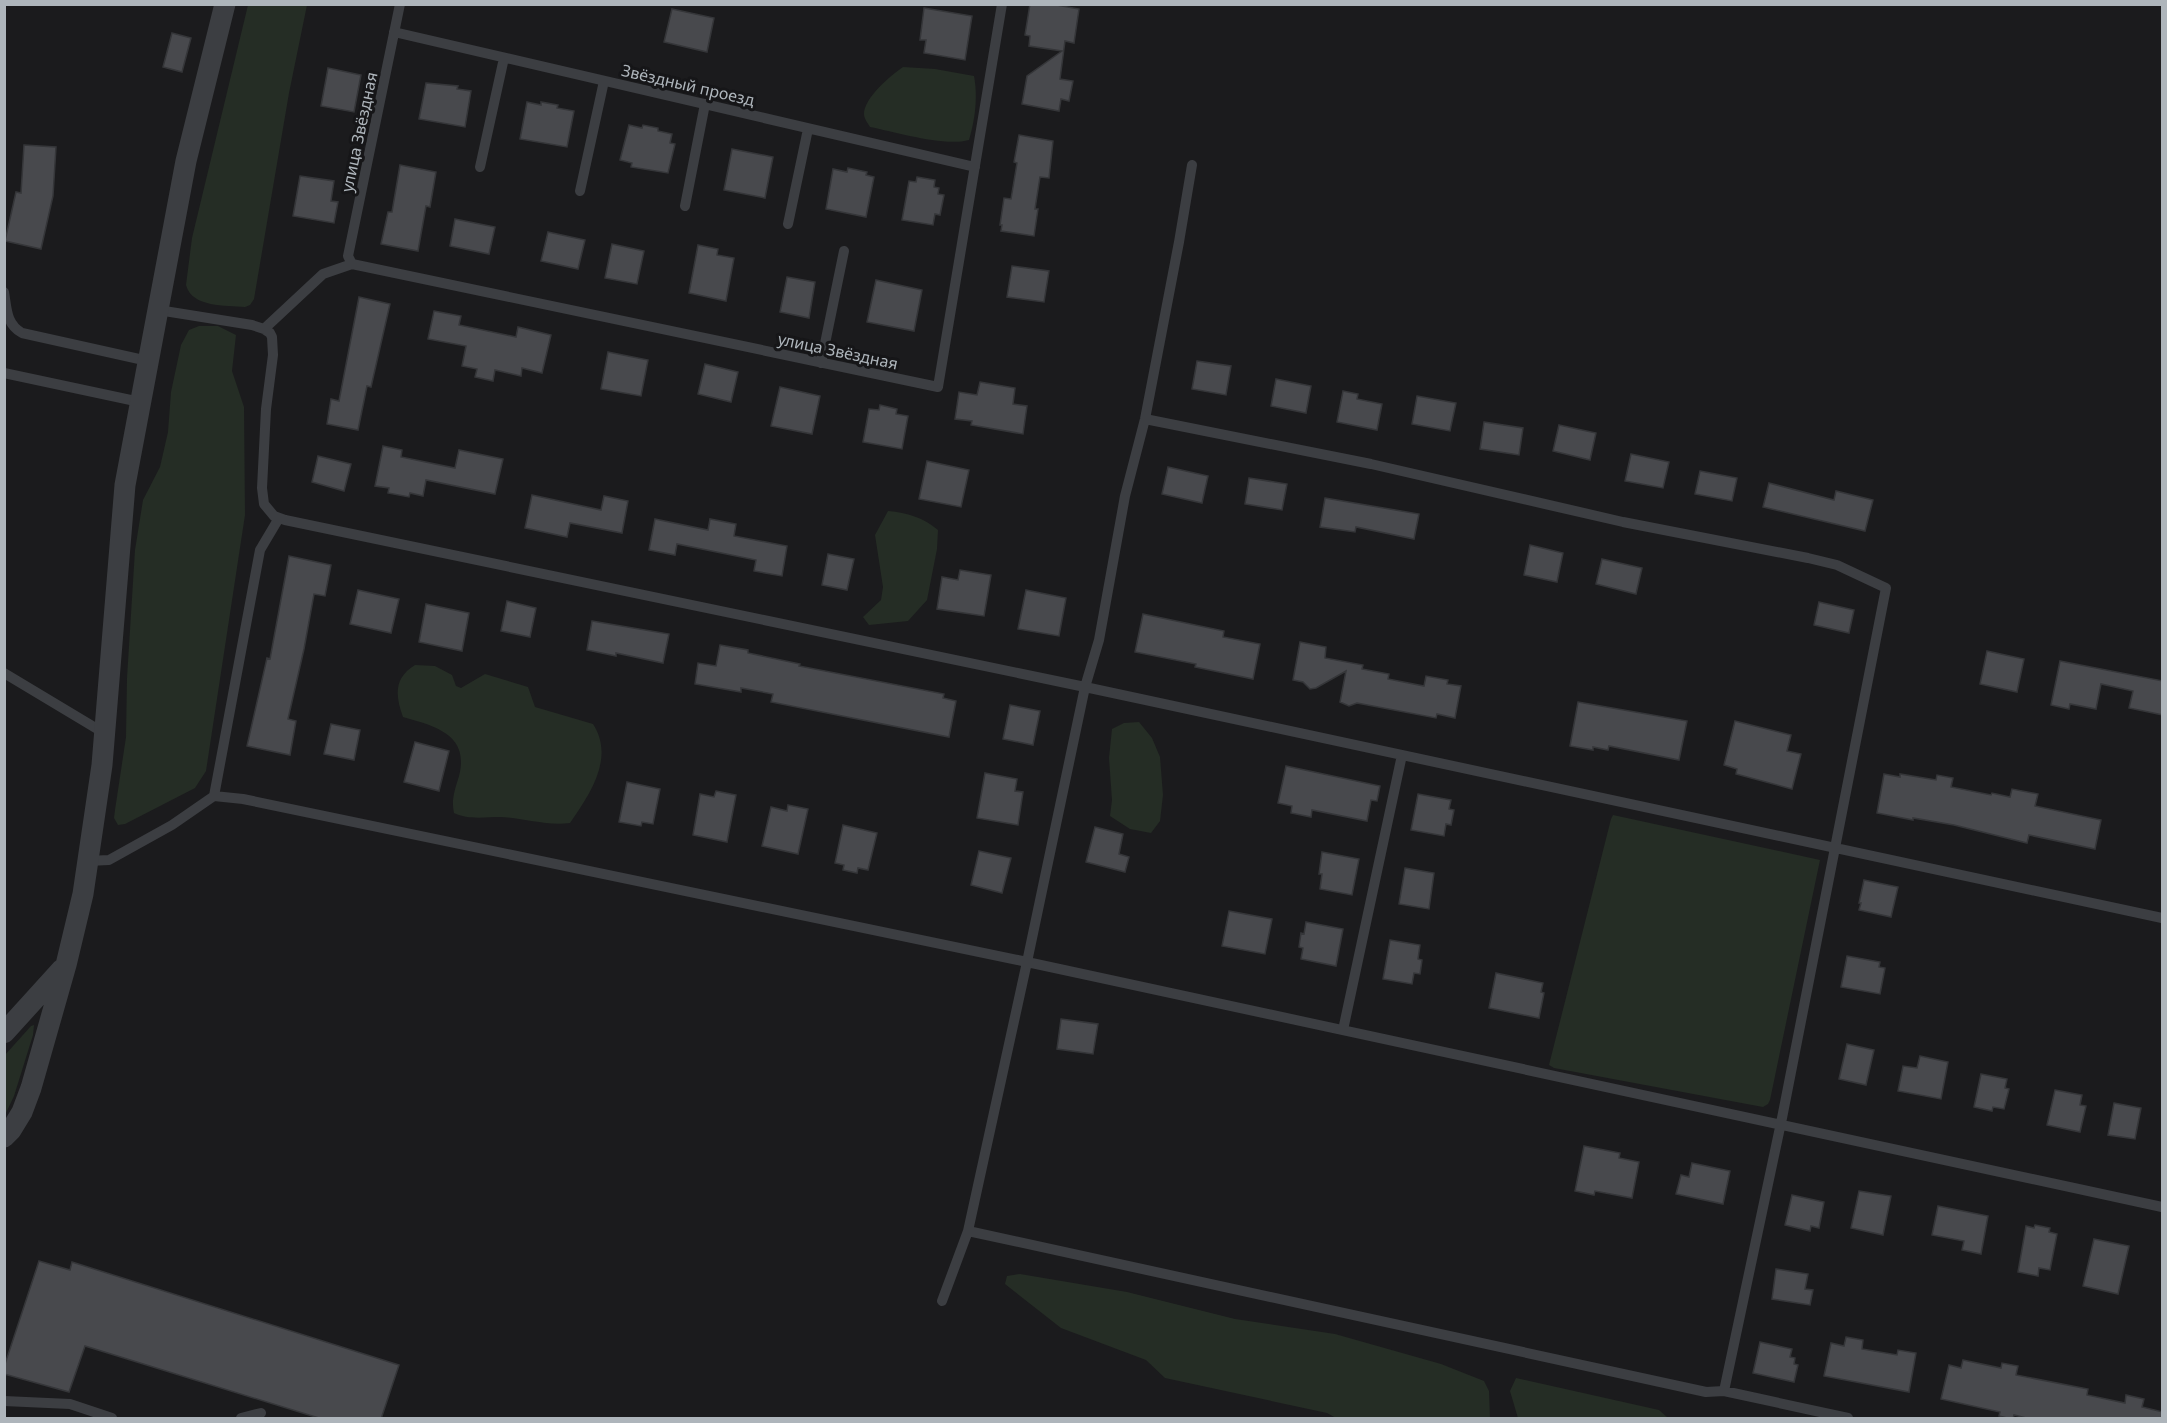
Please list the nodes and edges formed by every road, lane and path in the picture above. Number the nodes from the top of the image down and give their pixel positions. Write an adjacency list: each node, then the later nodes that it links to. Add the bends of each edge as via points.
1 (225, 4): 18 (street, via 186,161)
2 (400, 4): 4 (lane, улица Звёздная)
3 (1002, 4): 11 (lane, улица Звёздная)
4 (394, 32): 5 (lane, Звёздный проезд); 16 (lane, улица Звёздная, via 348,256)
5 (504, 58): 6 (lane, Звёздный проезд); 10 (lane)
6 (604, 81): 7 (lane, Звёздный проезд); 12 (lane)
7 (705, 104): 8 (lane, Звёздный проезд); 13 (lane)
8 (808, 129): 11 (lane, Звёздный проезд); 14 (lane)
9 (1192, 165): 24 (lane)
10 (480, 167)
11 (975, 167): 21 (lane, улица Звёздная, via 938,387)
12 (580, 191)
13 (685, 206)
14 (788, 224)
15 (844, 251): 21 (lane)
16 (352, 264): 19 (lane, via 323,274); 21 (lane, улица Звёздная)
17 (4, 292): 20 (lane, via 10,322 22,333)
18 (158, 310): 19 (lane); 20 (street)
19 (264, 329): 25 (lane, via 272,337 273,355 262,488 264,504)
20 (148, 361): 23 (street)
21 (821, 363)
22 (4, 373): 23 (lane)
23 (140, 402): 28 (street, via 125,485)
24 (1145, 419): 27 (lane, via 1125,496 1099,640); 31 (lane, via 1808,558 1837,565 1886,588)
25 (279, 518): 27 (lane); 30 (lane, via 260,550)
26 (4, 673): 28 (lane)
27 (1084, 687): 29 (lane); 34 (lane)
28 (104, 733): 32 (street)
29 (1402, 755): 31 (lane); 36 (lane)
30 (214, 796): 32 (lane, via 109,860); 34 (lane)
31 (1836, 848): 33 (lane); 38 (lane)
32 (88, 861): 35 (street)
33 (2163, 918)
34 (1027, 962): 36 (lane); 41 (lane)
35 (66, 964): 37 (street); 39 (street, via 31,1089 22,1112)
36 (1343, 1030): 38 (lane)
37 (4, 1033)
38 (1781, 1125): 40 (lane); 43 (lane)
39 (4, 1137)
40 (2163, 1207)
41 (968, 1231): 42 (lane); 43 (lane, via 1706,1392)
42 (942, 1301)
43 (1724, 1392): 48 (lane)
44 (4, 1401): 46 (lane, via 70,1404)
45 (261, 1413): 47 (lane)
46 (112, 1419)
47 (241, 1419)
48 (1848, 1419)

